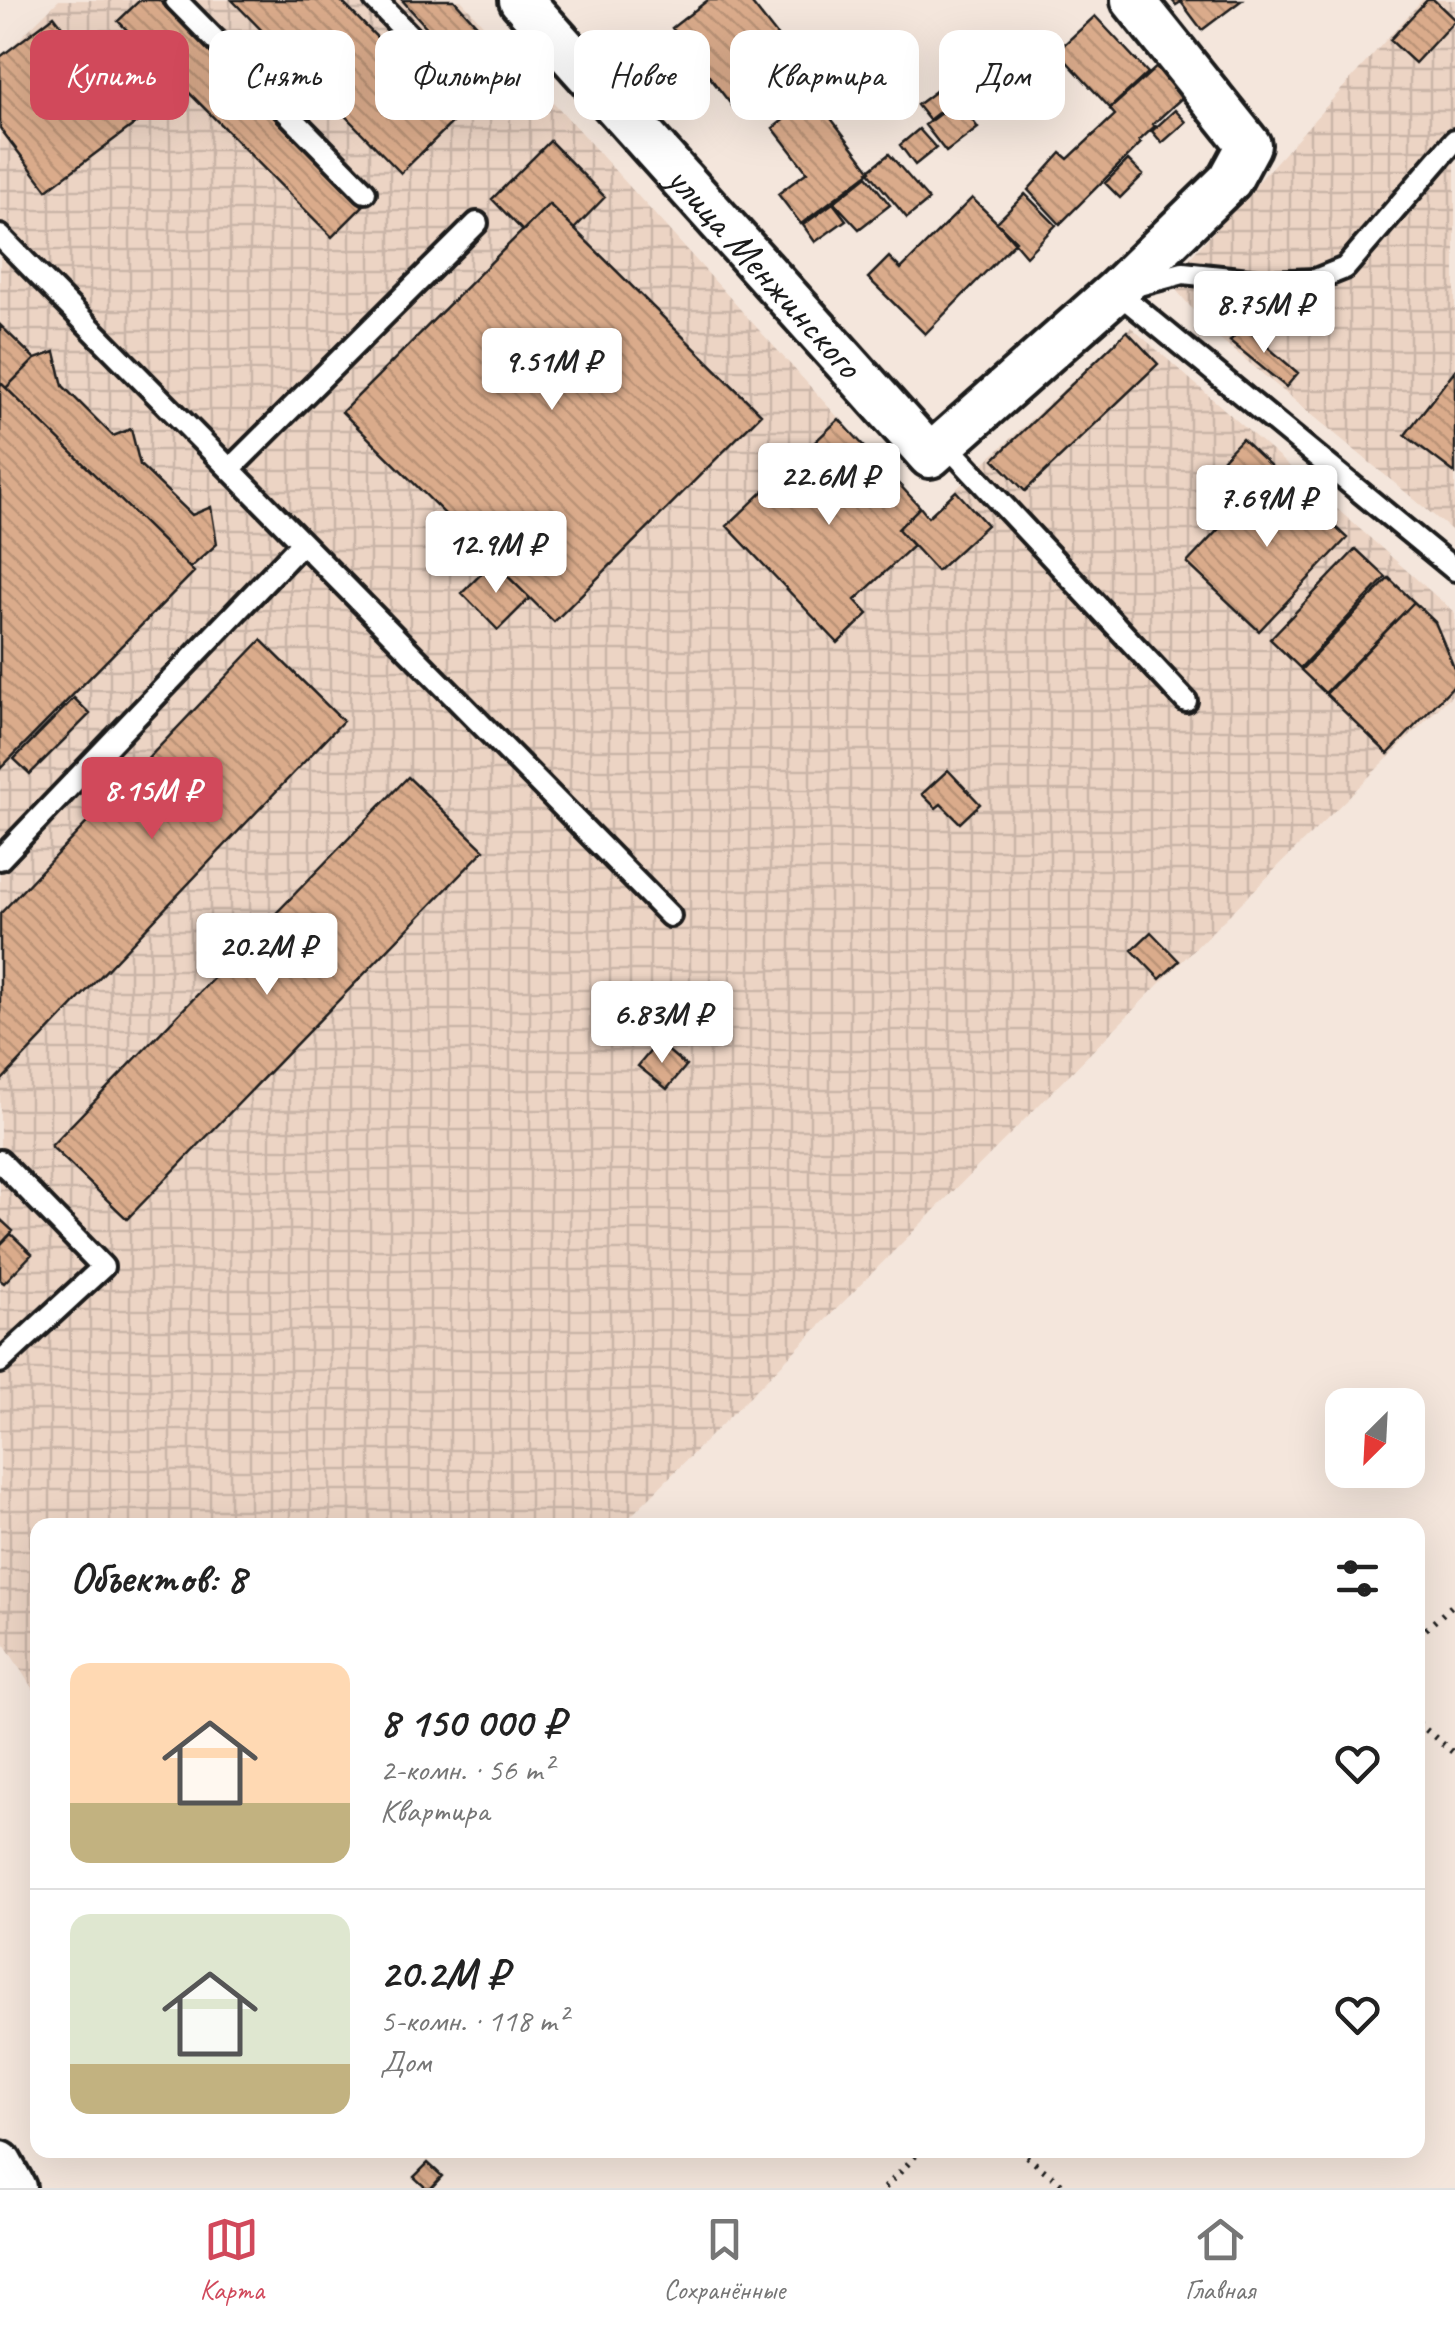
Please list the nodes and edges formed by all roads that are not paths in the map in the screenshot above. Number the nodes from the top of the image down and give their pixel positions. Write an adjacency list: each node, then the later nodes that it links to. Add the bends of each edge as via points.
1 (176, 0): 7 (lane)
2 (375, 0): 5 (lane)
3 (521, 0): 11 (street, улица Менжинского)
4 (1132, 0): 10 (street, via 1249,144 1230,180)
5 (404, 30)
6 (1455, 140): 10 (lane, via 1345,268 1315,280 1268,282 1184,273)
7 (364, 192)
8 (477, 223): 12 (lane)
9 (0, 236): 12 (lane)
10 (1116, 291): 11 (street); 14 (lane)
11 (937, 449): 15 (lane)
12 (230, 469): 13 (lane)
13 (302, 542): 16 (lane); 17 (lane)
14 (1455, 570)
15 (1186, 701)
16 (0, 859)
17 (670, 916)
18 (0, 1161): 19 (lane, via 103,1267)
19 (0, 1362)
20 (0, 2163): 21 (street)
21 (14, 2188)

